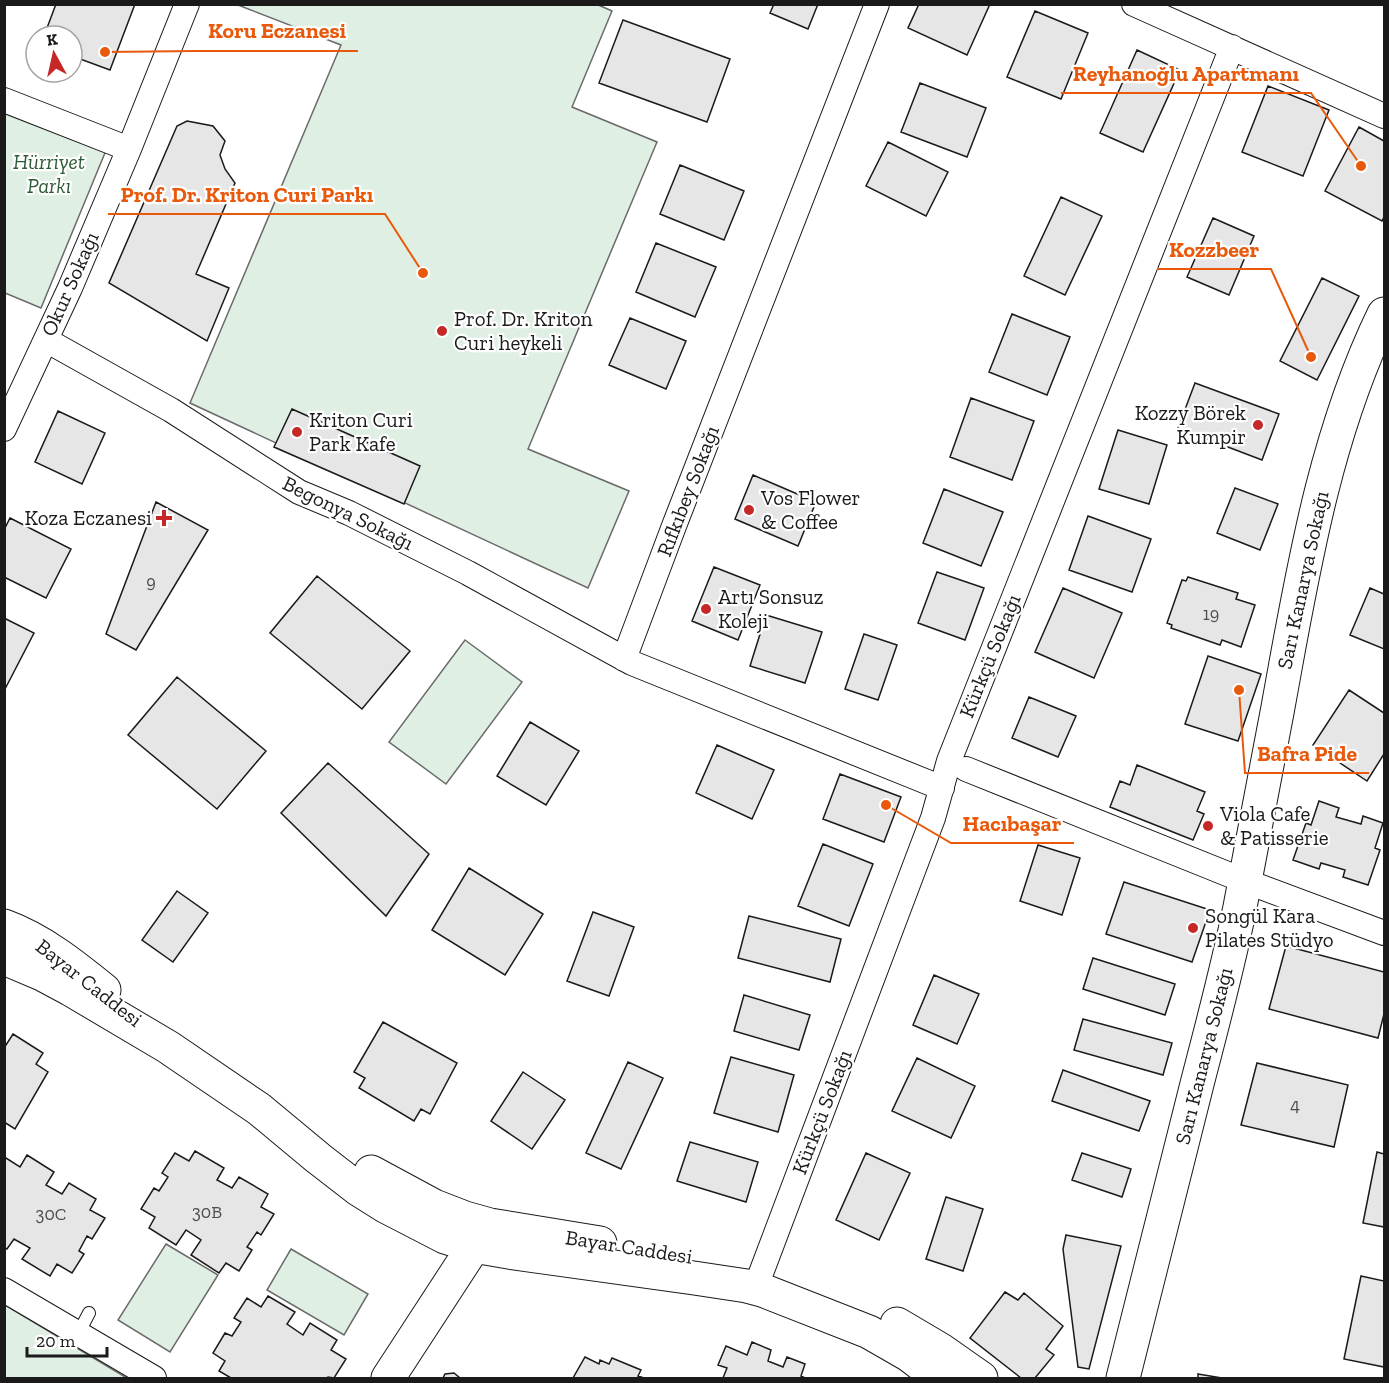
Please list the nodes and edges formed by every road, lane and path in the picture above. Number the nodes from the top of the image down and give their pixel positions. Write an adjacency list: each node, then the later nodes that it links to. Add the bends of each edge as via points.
1 (188, 4): 7 (street, Okur Sokağı)
2 (877, 4): 11 (street, Rıfkıbey Sokağı)
3 (1134, 4): 4 (street)
4 (1232, 47): 6 (street); 13 (street, Kürkçü Sokağı, via 949,761)
5 (4, 100): 7 (street)
6 (1384, 116)
7 (129, 149): 9 (street, Okur Sokağı)
8 (1384, 314): 14 (main road, Sarı Kanarya Sokağı, via 1340,425 1320,497)
9 (46, 340): 10 (street, Okur Sokağı); 11 (street, Begonya Sokağı, via 171,410 299,492 468,573)
10 (4, 429)
11 (624, 659): 13 (street)
12 (966, 769): 14 (street)
13 (942, 788): 22 (street, Kürkçü Sokağı)
14 (1245, 881): 16 (street); 28 (main road, Sarı Kanarya Sokağı)
15 (4, 926): 18 (main road, Bayar Caddesi, via 63,958)
16 (1384, 933)
17 (4, 958): 18 (main road, Bayar Caddesi, via 70,989)
18 (168, 1047): 19 (main road, Bayar Caddesi)
19 (275, 1121): 20 (main road, Bayar Caddesi); 21 (main road, Bayar Caddesi, via 382,1211)
20 (456, 1215): 21 (street, via 473,1227); 22 (main road, Bayar Caddesi, via 490,1225 724,1263)
21 (474, 1246): 22 (main road, Bayar Caddesi, via 694,1278); 25 (main road)
22 (759, 1280): 26 (main road, Bayar Caddesi, via 773,1294 869,1332); 27 (main road, Bayar Caddesi, via 859,1306 899,1324)
23 (4, 1290): 24 (street, via 83,1323)
24 (154, 1378)
25 (388, 1378)
26 (939, 1378)
27 (981, 1378)
28 (1123, 1378)

